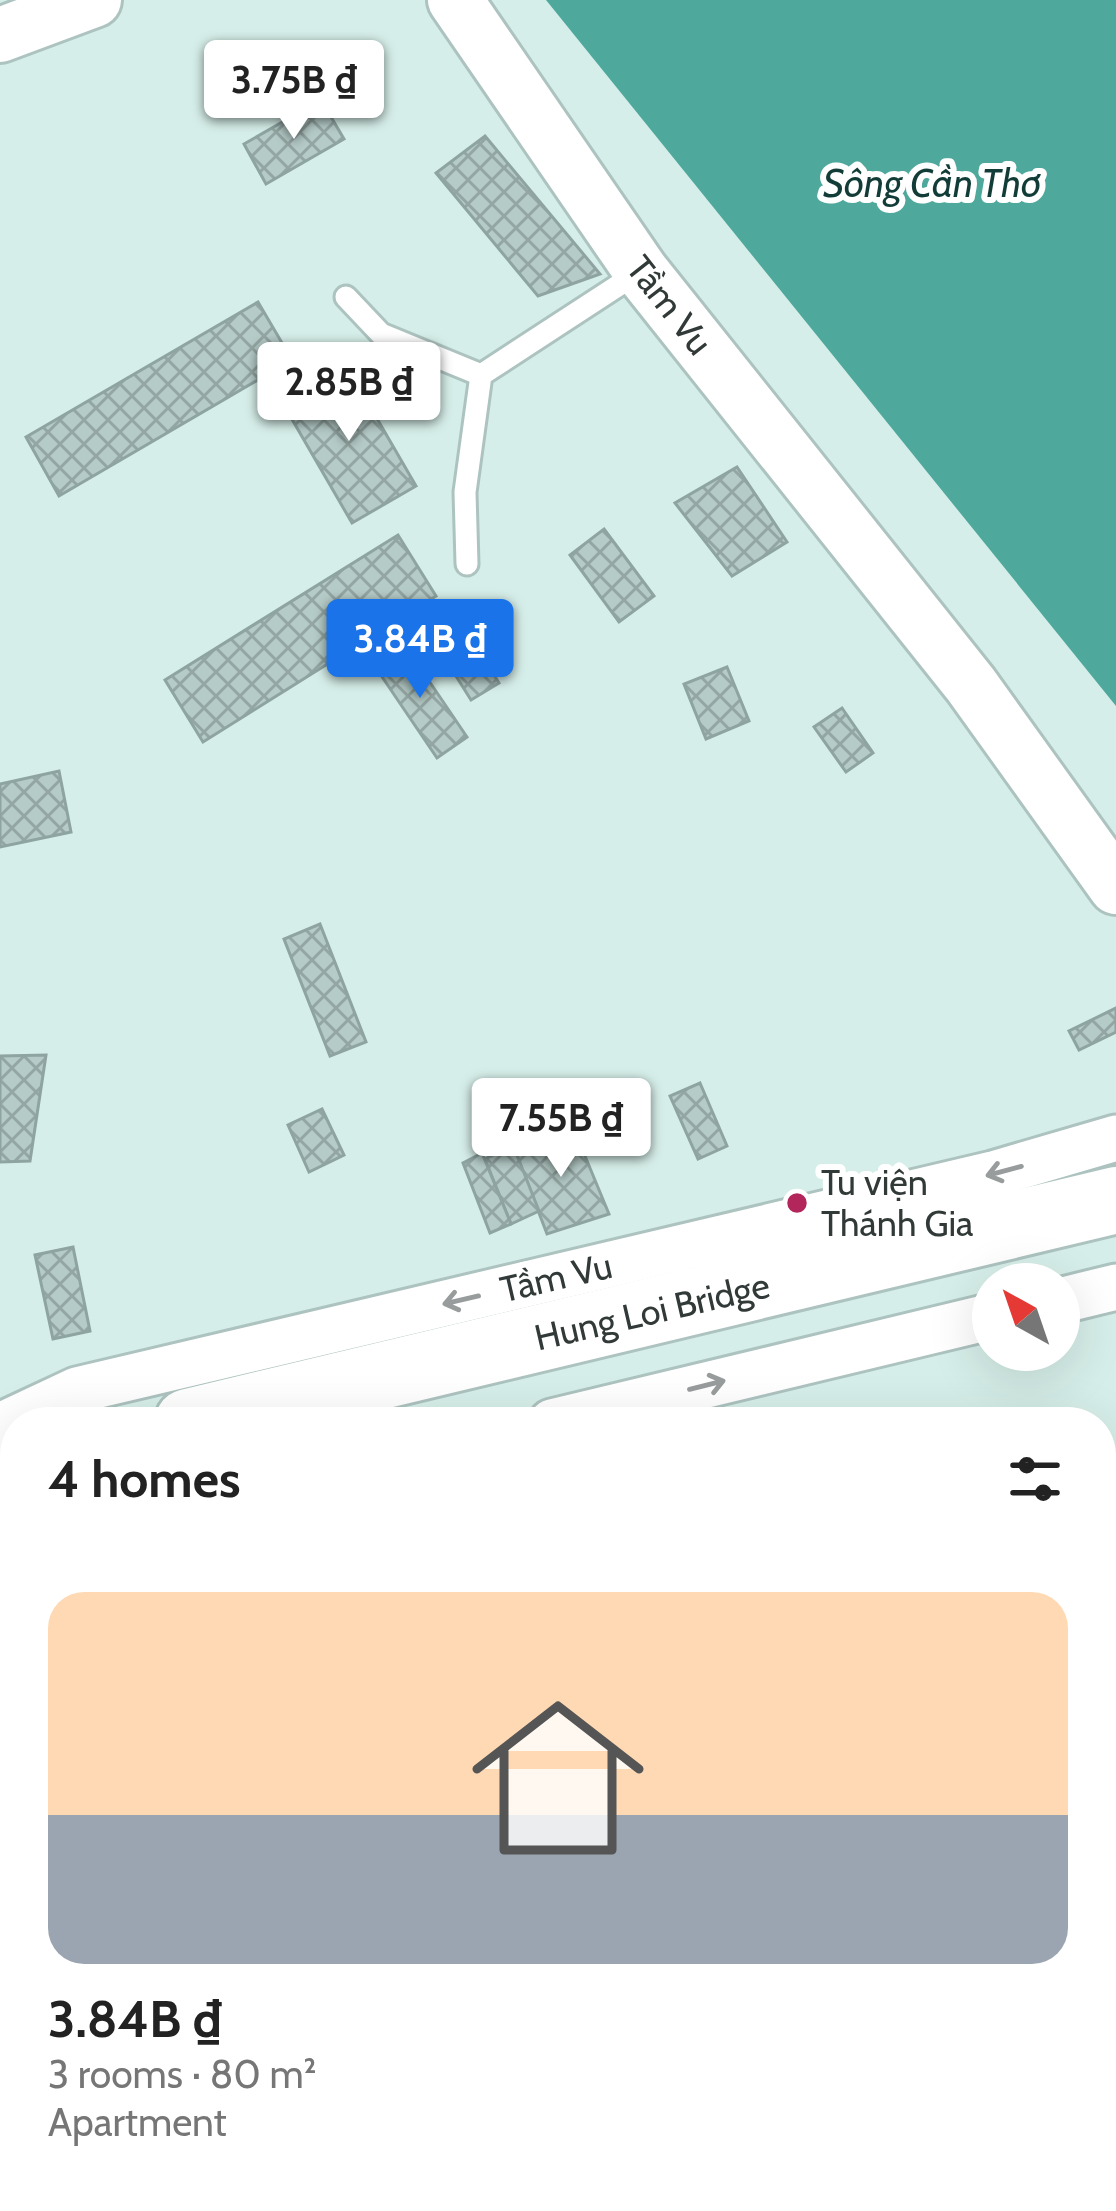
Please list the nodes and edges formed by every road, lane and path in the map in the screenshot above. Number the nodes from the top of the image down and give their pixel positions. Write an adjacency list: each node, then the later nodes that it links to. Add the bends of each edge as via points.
1 (94, 0): 3 (street)
2 (455, 0): 4 (street, Tầm Vu)
3 (0, 35)
4 (641, 271): 6 (lane); 8 (street, Tầm Vu, via 971,685)
5 (346, 298): 6 (lane, via 382,334)
6 (482, 375): 7 (lane, via 465,492)
7 (467, 563)
8 (1116, 886)
9 (1116, 1138): 14 (street, Tầm Vu, one-way to 14, via 76,1390)
10 (1116, 1200): 15 (highway, Hung Loi Bridge)
11 (1116, 1287): 12 (street)
12 (1080, 1295)
13 (972, 1321): 16 (street, one-way to 13)
14 (40, 1407)
15 (251, 1407)
16 (614, 1407)

